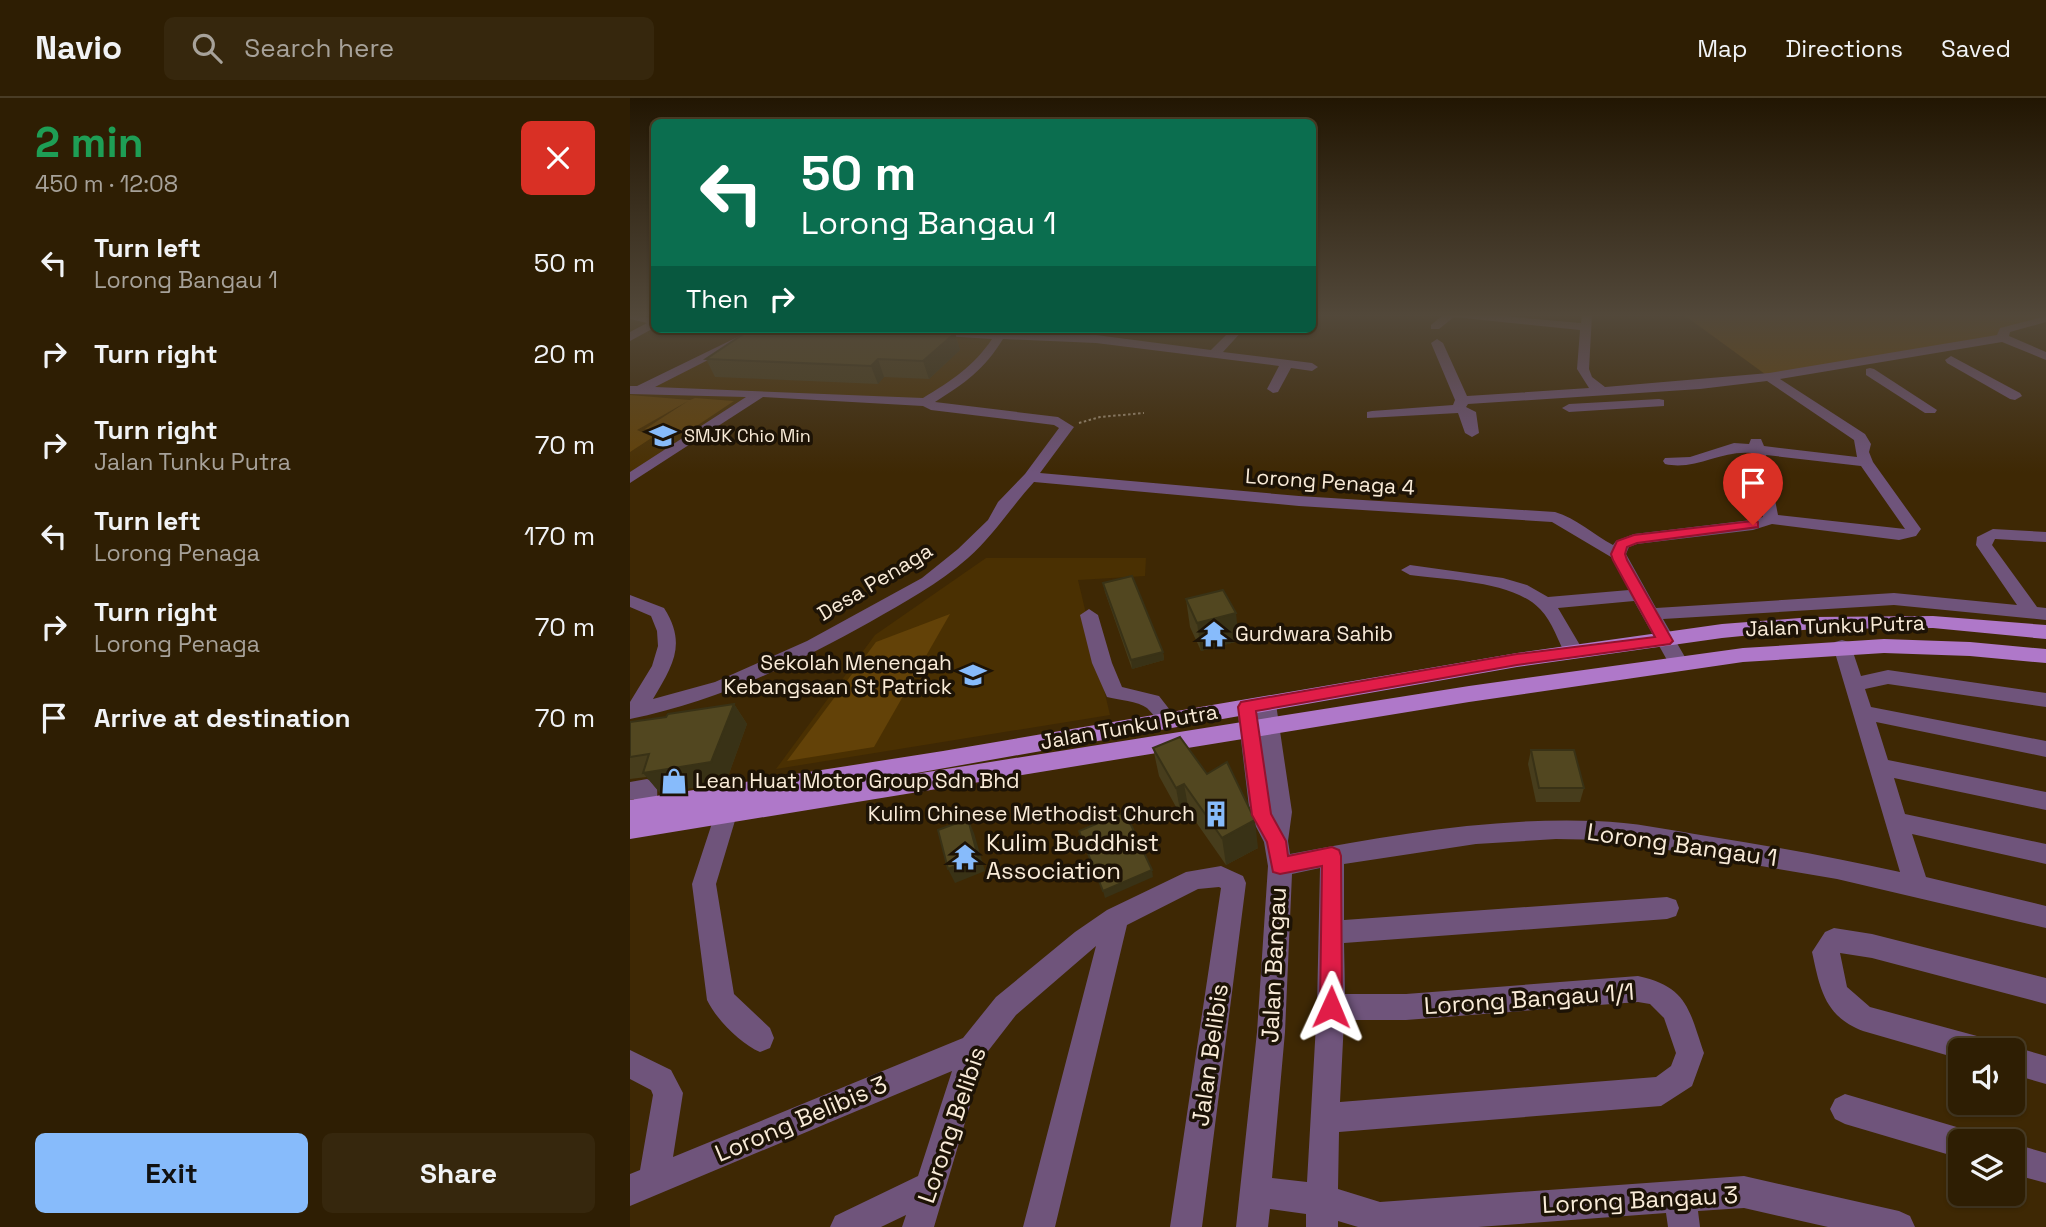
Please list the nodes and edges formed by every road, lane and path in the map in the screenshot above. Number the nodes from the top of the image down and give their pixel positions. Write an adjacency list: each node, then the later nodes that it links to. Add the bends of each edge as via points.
1 (679, 368): 12 (street)
2 (976, 368): 17 (street)
3 (1285, 368): 13 (street)
4 (1447, 368): 19 (street)
5 (1581, 368): 14 (street, via 1587,382)
6 (1825, 368): 10 (street)
7 (1899, 368): 9 (street)
8 (1965, 368): 16 (street)
9 (1870, 372): 11 (street); 20 (street)
10 (1769, 377): 11 (street); 14 (street)
11 (1783, 385): 26 (street, via 1860,437)
12 (634, 389): 15 (street)
13 (1273, 389)
14 (1603, 392): 19 (street)
15 (760, 393): 17 (street); 29 (street)
16 (2015, 396)
17 (926, 402): 23 (street, via 1058,421)
18 (1659, 403): 19 (street)
19 (1463, 408): 22 (street); 24 (street)
20 (1930, 410)
21 (1144, 412): 23 (path, via 1100,417)
22 (1372, 415)
23 (1067, 427): 28 (street, Desa Penaga)
24 (1472, 433)
25 (1756, 450): 26 (street, via 1755,443 1763,441); 27 (street, via 1734,447 1691,461); 30 (street)
26 (1864, 457): 30 (street, via 1913,529 1910,533)
27 (1670, 461)
28 (1030, 477): 32 (street, Lorong Penaga 4, via 1299,502 1555,517); 49 (street, Desa Penaga, via 995,522 928,582 814,645 721,687)
29 (630, 479)
30 (1771, 519): 32 (street, via 1634,539 1622,544)
31 (2046, 537): 37 (street, via 1993,534 1985,537 1984,545)
32 (1618, 554): 34 (street)
33 (1410, 570): 36 (street, via 1512,586)
34 (1641, 595): 36 (street); 38 (street)
35 (630, 601): 49 (street, via 658,612 669,642 658,673)
36 (1545, 603): 43 (street)
37 (2038, 613): 38 (street, via 1894,599)
38 (1651, 614): 41 (street)
39 (1090, 615): 51 (street, via 1114,692 1152,701)
40 (2046, 632): 41 (main road, Jalan Tunku Putra, via 1933,622 1813,623)
41 (1665, 641): 43 (main road, Jalan Tunku Putra); 45 (street)
42 (1842, 646): 44 (main road, Jalan Tunku Putra); 45 (main road, Jalan Tunku Putra); 46 (street)
43 (1574, 652): 48 (main road, Jalan Tunku Putra)
44 (2046, 656)
45 (1679, 664): 52 (main road, Jalan Tunku Putra)
46 (1853, 685): 47 (street, via 1888,677); 50 (street)
47 (2046, 700)
48 (1256, 705): 51 (main road, Jalan Tunku Putra); 53 (street)
49 (633, 711)
50 (1861, 712): 55 (street); 57 (street)
51 (1167, 719): 59 (main road, Jalan Tunku Putra)
52 (1300, 722): 53 (main road, Jalan Tunku Putra); 56 (street, via 1285,729)
53 (1260, 728): 54 (main road, Jalan Tunku Putra); 56 (street)
54 (1220, 734): 56 (street); 60 (main road, Jalan Tunku Putra)
55 (2046, 749)
56 (1263, 753): 62 (street, via 1261,815)
57 (1880, 767): 58 (street); 61 (street)
58 (2046, 801)
59 (633, 810): 60 (main road, Jalan Tunku Putra)
60 (726, 814): 73 (street, via 704,884 721,1000)
61 (1898, 821): 63 (street); 66 (street)
62 (1278, 853): 64 (street, Lorong Bangau 1); 86 (street, Jalan Bangau, via 1271,1032)
63 (2046, 854)
64 (1332, 856): 66 (street, Lorong Bangau 1, via 1487,834 1596,830 1738,850); 70 (street)
65 (1234, 883): 69 (street, Lorong Belibis, via 1221,876 1195,879); 92 (street, Jalan Belibis)
66 (1916, 884): 68 (street, Lorong Bangau 1)
67 (1667, 908): 70 (street)
68 (2046, 917)
69 (1116, 918): 75 (street, Lorong Belibis, via 1006,1006); 91 (street)
70 (1332, 932): 72 (street)
71 (2046, 991): 74 (street, via 1834,940 1825,952 1835,994 1863,1018)
72 (1331, 1007): 80 (street); 80 (street, Lorong Bangau 1/1, via 1406,1007 1638,989 1657,993 1675,1010 1690,1053 1682,1076 1661,1091)
73 (760, 1038)
74 (1948, 1042)
75 (973, 1048): 84 (street, Lorong Belibis 3); 85 (street, Lorong Belibis)
76 (630, 1064): 84 (street, via 661,1080 668,1093)
77 (2025, 1064): 78 (street)
78 (2046, 1070)
79 (1845, 1109): 81 (street)
80 (1324, 1118): 88 (street)
81 (1948, 1139)
82 (2025, 1162): 83 (street)
83 (2046, 1168)
84 (642, 1185)
85 (931, 1186): 89 (street); 90 (street, Lorong Belibis)
86 (1256, 1192): 88 (street, Lorong Bangau 3); 93 (street, Jalan Bangau)
87 (1680, 1195): 88 (street, Lorong Bangau 3, via 1380,1218); 94 (street); 95 (street, Lorong Bangau 3, via 1744,1192)
88 (1322, 1213)
89 (846, 1227)
90 (918, 1227)
91 (1039, 1227)
92 (1186, 1227)
93 (1252, 1227)
94 (1684, 1227)
95 (1899, 1227)

